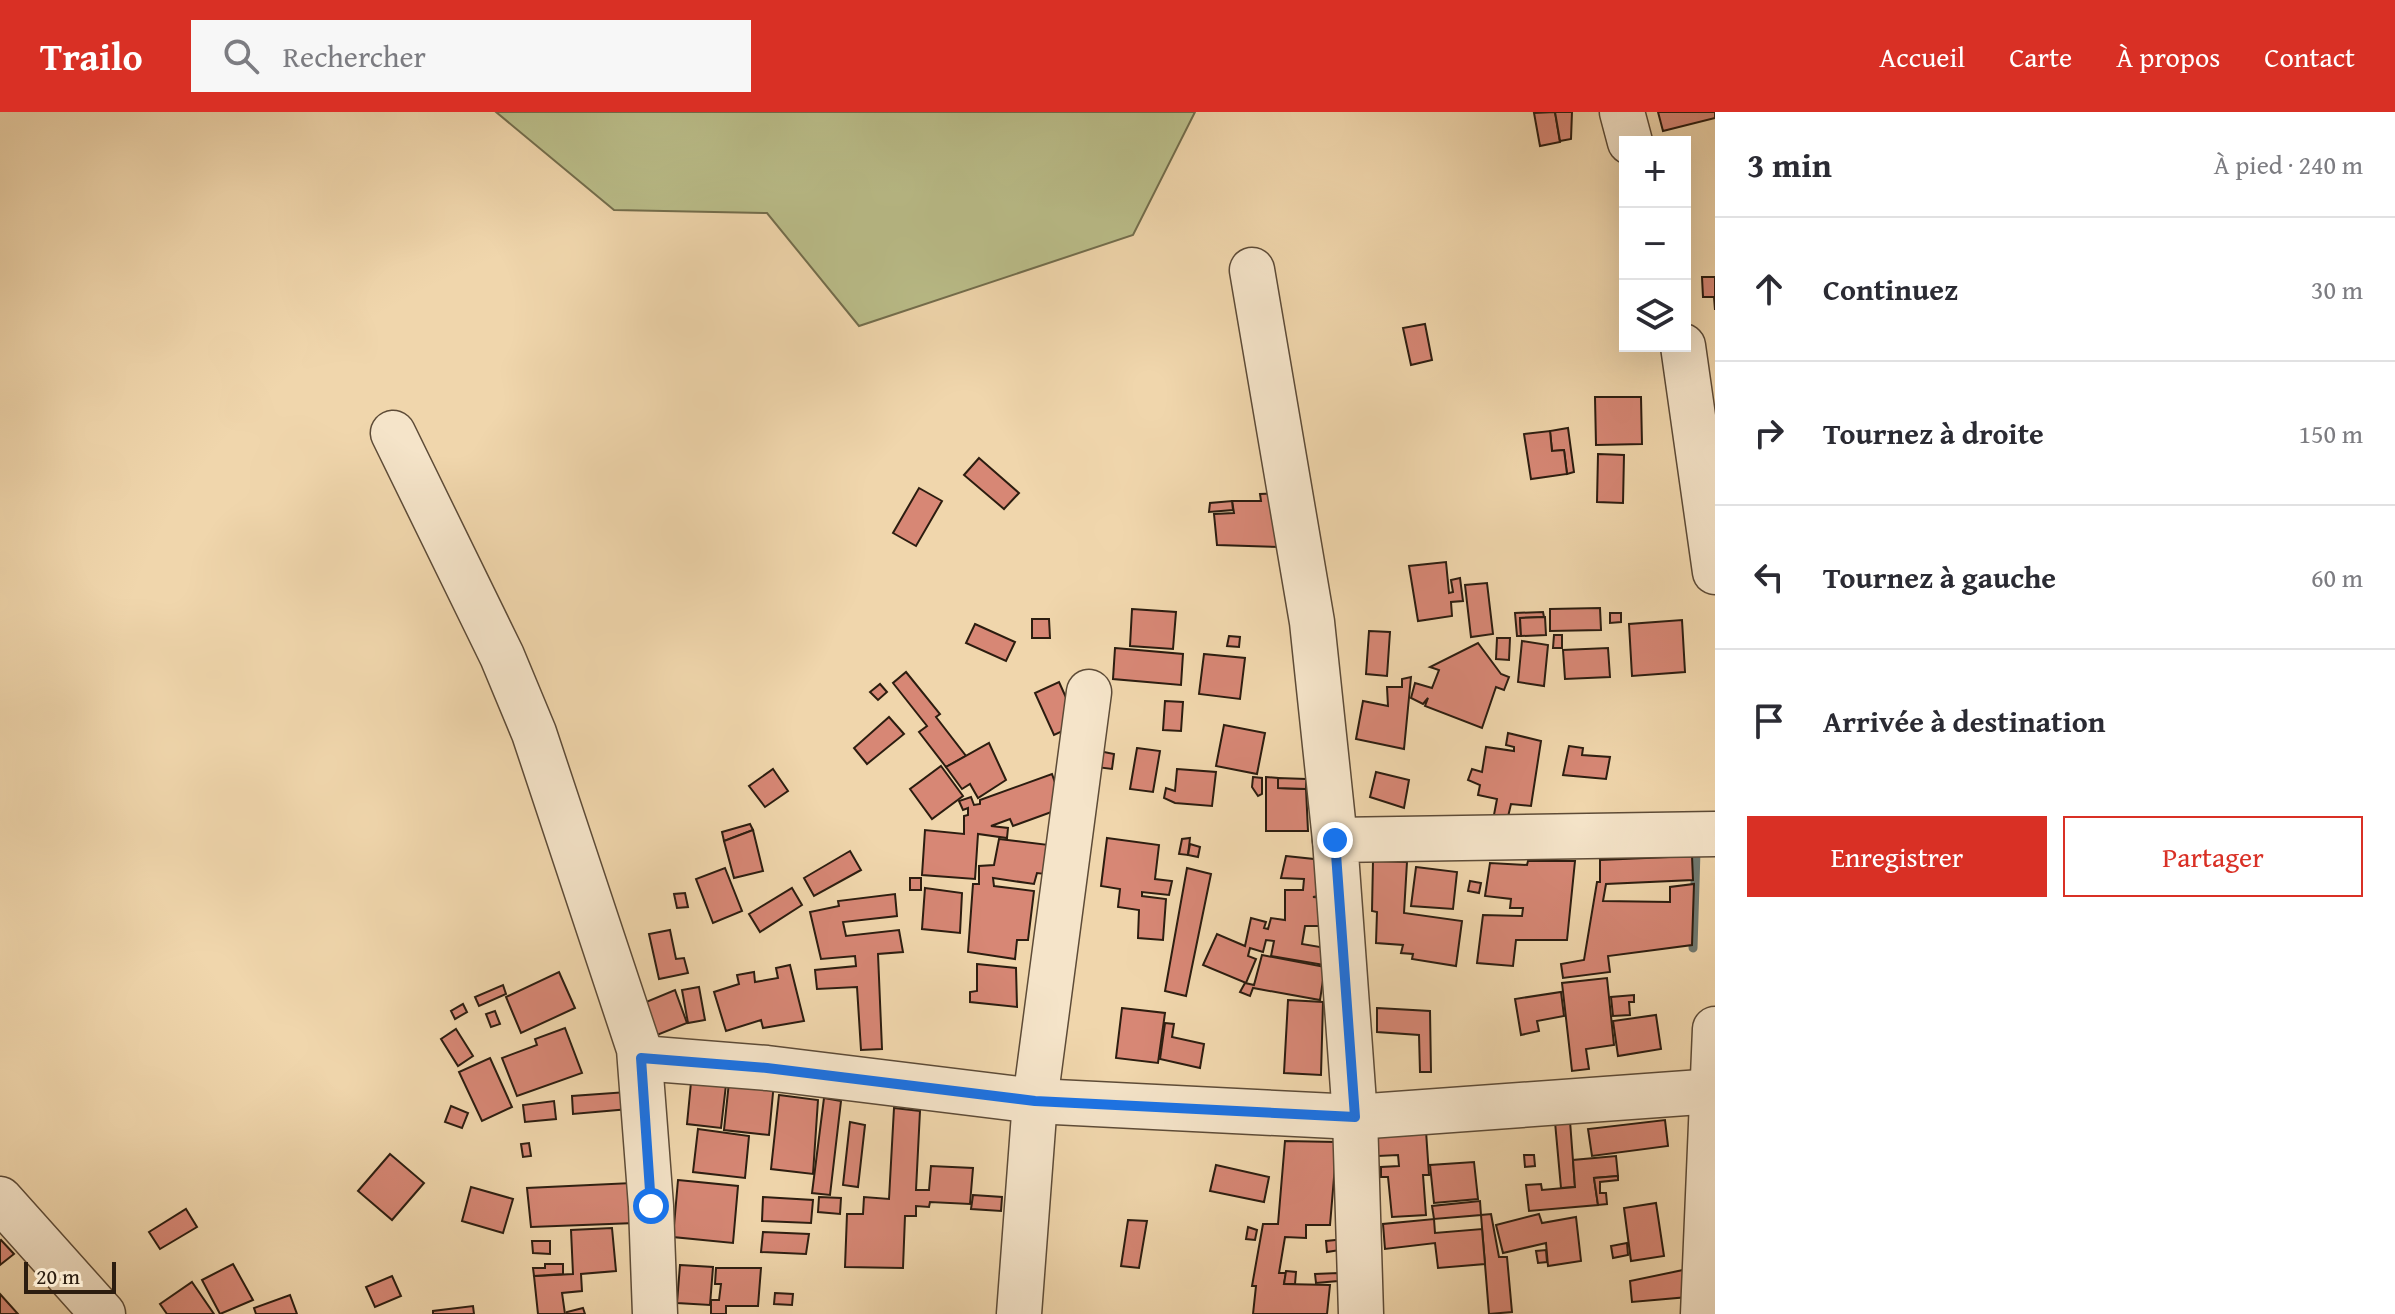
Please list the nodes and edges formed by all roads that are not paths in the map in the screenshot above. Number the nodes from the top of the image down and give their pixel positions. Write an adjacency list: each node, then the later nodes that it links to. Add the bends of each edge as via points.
1 (1622, 112): 2 (street)
2 (1628, 136)
3 (1252, 270): 10 (street, via 1312,622)
4 (1684, 352): 6 (street)
5 (393, 433): 12 (street, via 534,733)
6 (1712, 518): 7 (street)
7 (1715, 572)
8 (1089, 692): 14 (street)
9 (1715, 834): 10 (street)
10 (1335, 840): 15 (street)
11 (1715, 1029): 13 (street)
12 (641, 1058): 14 (street); 18 (street)
13 (1714, 1092): 15 (street); 21 (street)
14 (1035, 1101): 15 (street); 19 (street)
15 (1355, 1117): 20 (street)
16 (0, 1199): 17 (street)
17 (103, 1314)
18 (655, 1314)
19 (1019, 1314)
20 (1361, 1314)
21 (1703, 1314)

